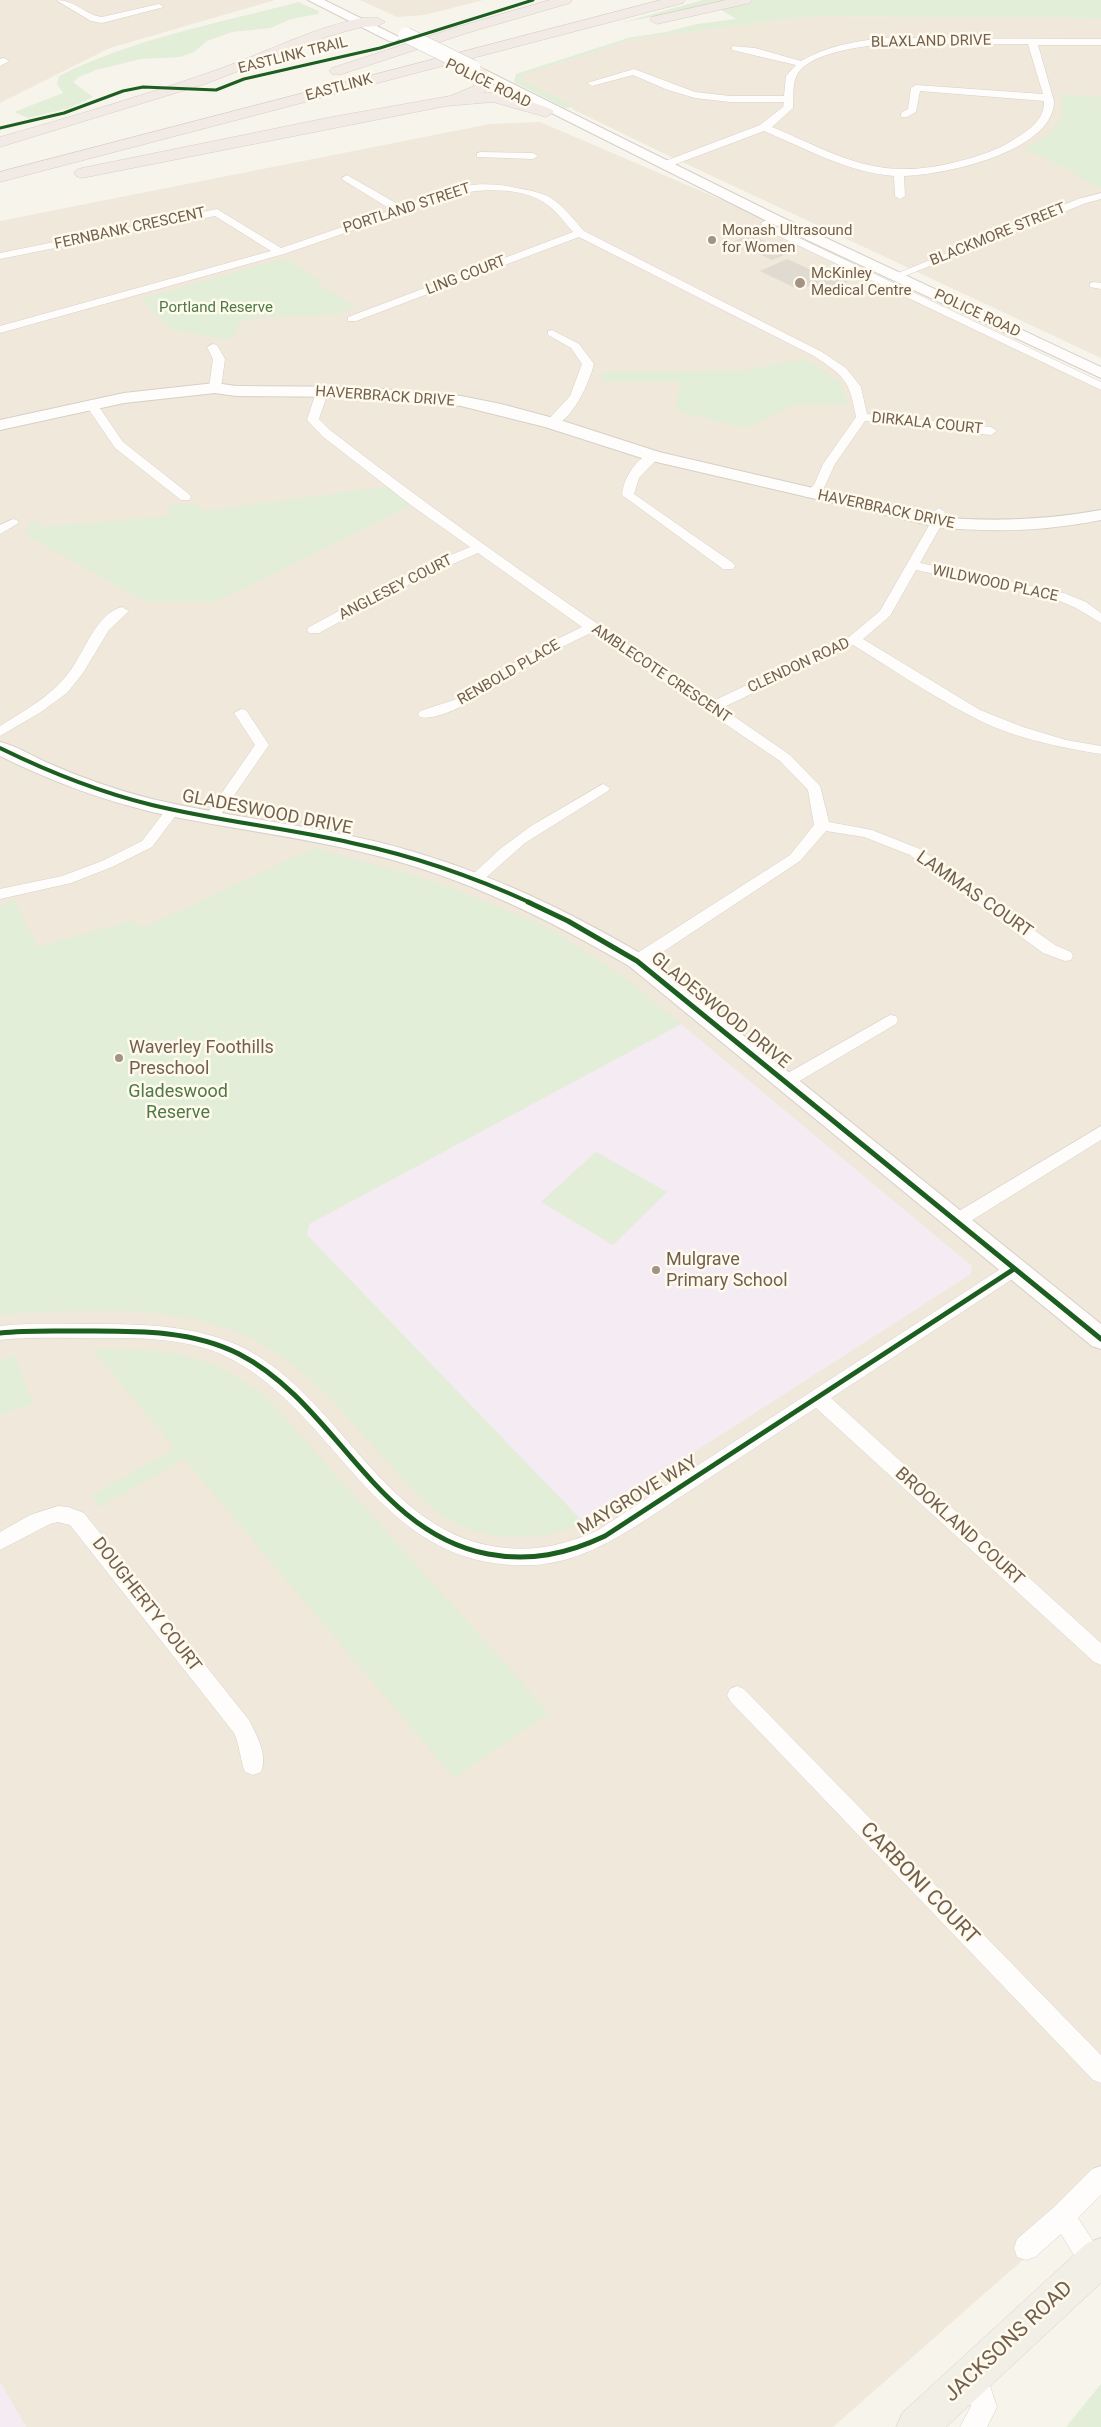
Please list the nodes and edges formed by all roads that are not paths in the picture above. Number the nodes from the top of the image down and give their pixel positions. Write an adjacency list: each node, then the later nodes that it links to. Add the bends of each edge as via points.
1 (61, 0): 7 (street, via 94,19 102,20)
2 (314, 0): 5 (street, POLICE ROAD)
3 (678, 0): 24 (highway, EASTLINK)
4 (745, 0): 24 (highway)
5 (334, 6): 8 (street, POLICE ROAD); 9 (street, POLICE ROAD); 13 (highway, via 340,16 336,22)
6 (568, 6): 18 (highway, EASTLINK)
7 (159, 7)
8 (359, 22): 9 (highway); 10 (street, POLICE ROAD); 13 (highway)
9 (378, 22): 10 (street, POLICE ROAD)
10 (400, 37): 16 (street, POLICE ROAD)
11 (1032, 41): 12 (street, BLAXLAND DRIVE); 15 (street, BLAXLAND DRIVE, via 885,41 846,46); 20 (street)
12 (1101, 42)
13 (299, 43): 28 (highway, via 230,71 117,109)
14 (735, 48): 15 (street)
15 (802, 64): 21 (street, via 791,76)
16 (473, 73): 22 (highway, via 481,88); 25 (street, POLICE ROAD); 33 (street, POLICE ROAD, via 631,146)
17 (592, 83): 21 (street, via 634,72 695,95)
18 (266, 90)
19 (247, 94): 23 (highway)
20 (1048, 98): 26 (street, via 916,88 913,110); 34 (street, via 1050,104 1044,121 1016,143 945,169)
21 (790, 99): 27 (street, via 788,108)
22 (446, 101): 25 (highway, via 493,97); 36 (highway)
23 (208, 104)
24 (268, 107): 35 (highway, EASTLINK)
25 (546, 112): 33 (street, POLICE ROAD)
26 (904, 115)
27 (764, 127): 33 (street); 34 (street, via 852,165)
28 (0, 142)
29 (36, 148): 32 (highway)
30 (481, 155): 31 (street, via 508,160)
31 (532, 156)
32 (0, 157)
33 (664, 165): 43 (street, POLICE ROAD)
34 (899, 174): 40 (street)
35 (0, 177)
36 (67, 177)
37 (347, 178): 42 (street)
38 (48, 181): 39 (highway)
39 (0, 191)
40 (900, 196)
41 (1101, 196): 49 (street, BLACKMORE STREET)
42 (400, 210): 44 (street, PORTLAND STREET, via 455,191 499,182 552,202); 46 (street, PORTLAND STREET)
43 (774, 219): 45 (street, POLICE ROAD); 47 (street, via 766,223 770,228)
44 (580, 233): 50 (street, LING COURT); 60 (street, PORTLAND STREET, via 818,354 842,370 857,388)
45 (842, 250): 47 (street); 49 (street, POLICE ROAD)
46 (280, 252): 48 (street, FERNBANK CRESCENT, via 217,212); 51 (street, PORTLAND STREET)
47 (819, 252): 54 (street)
48 (0, 256)
49 (896, 276): 54 (street, POLICE ROAD)
50 (352, 319)
51 (0, 330)
52 (552, 333): 61 (street, via 575,346 588,364 583,384 572,404)
53 (213, 347): 57 (street, via 219,359)
54 (1068, 364): 55 (street, POLICE ROAD); 56 (street)
55 (1101, 373)
56 (1101, 386)
57 (215, 388): 58 (street, HAVERBRACK DRIVE); 59 (street, HAVERBRACK DRIVE)
58 (322, 392): 61 (street, HAVERBRACK DRIVE, via 461,401); 72 (street, AMBLECOTE CRESCENT, via 313,420 393,486)
59 (91, 404): 62 (street, HAVERBRACK DRIVE); 66 (street, via 119,445)
60 (862, 417): 63 (street, DIRKALA COURT); 65 (street)
61 (551, 423): 64 (street, HAVERBRACK DRIVE)
62 (0, 425)
63 (991, 431)
64 (654, 456): 65 (street, HAVERBRACK DRIVE); 73 (street, via 633,476 628,495)
65 (814, 490): 69 (street, HAVERBRACK DRIVE, via 870,506)
66 (185, 497)
67 (1101, 505): 69 (street, HAVERBRACK DRIVE, via 1032,516)
68 (1101, 515): 69 (street, HAVERBRACK DRIVE, via 1062,521 971,526)
69 (938, 517): 74 (street, CLENDON ROAD)
70 (13, 522): 71 (street)
71 (0, 530)
72 (479, 548): 77 (street, AMBLECOTE CRESCENT); 78 (street, ANGLESEY COURT, via 418,574)
73 (728, 566)
74 (913, 566): 76 (street, WILDWOOD PLACE, via 1059,596 1081,605); 79 (street, CLENDON ROAD, via 885,613)
75 (122, 611): 83 (street, via 107,620 70,682)
76 (1101, 619)
77 (592, 628): 80 (street, AMBLECOTE CRESCENT); 82 (street, RENBOLD PLACE, via 540,653 459,703)
78 (314, 630)
79 (854, 640): 80 (street, CLENDON ROAD); 85 (street, via 975,713 1064,744)
80 (712, 707): 89 (street, AMBLECOTE CRESCENT, via 785,758 815,790)
81 (241, 713): 88 (street, via 262,745)
82 (425, 714)
83 (0, 732)
84 (0, 748): 87 (street, GLADESWOOD DRIVE, via 99,790)
85 (1101, 750)
86 (603, 788): 90 (street, via 538,826 500,855)
87 (173, 810): 88 (street, GLADESWOOD DRIVE); 91 (street, via 147,844 107,864 66,880)
88 (212, 817): 90 (street, GLADESWOOD DRIVE, via 367,846)
89 (822, 826): 92 (street, LAMMAS COURT, via 867,833 915,852 1049,949); 93 (street, via 795,858)
90 (476, 879): 93 (street, GLADESWOOD DRIVE, via 558,916)
91 (0, 894)
92 (1065, 956)
93 (637, 961): 95 (street, GLADESWOOD DRIVE)
94 (890, 1020): 95 (street)
95 (785, 1082): 97 (street, GLADESWOOD DRIVE)
96 (1101, 1132): 97 (street)
97 (955, 1222): 98 (street, GLADESWOOD DRIVE)
98 (1014, 1269): 100 (street, GLADESWOOD DRIVE); 101 (street, MAYGROVE WAY)
99 (0, 1333): 101 (street, MAYGROVE WAY, via 177,1334 238,1354 267,1371 297,1396 392,1502 416,1524 450,1545 501,1557 558,1554 605,1536)
100 (1101, 1339)
101 (818, 1398): 103 (street, BROOKLAND COURT)
102 (0, 1542): 105 (street, DOUGHERTY COURT, via 47,1516 64,1513 77,1519 242,1727)
103 (1101, 1656)
104 (737, 1695): 106 (street, CARBONI COURT)
105 (254, 1765)
106 (1101, 2072)
107 (1101, 2178): 108 (street)
108 (1062, 2216): 109 (street); 110 (street)
109 (1026, 2248)
110 (1097, 2261): 111 (main road, JACKSONS ROAD)
111 (974, 2374): 112 (main road, JACKSONS ROAD); 113 (street, via 984,2407)
112 (916, 2427)
113 (973, 2427)

